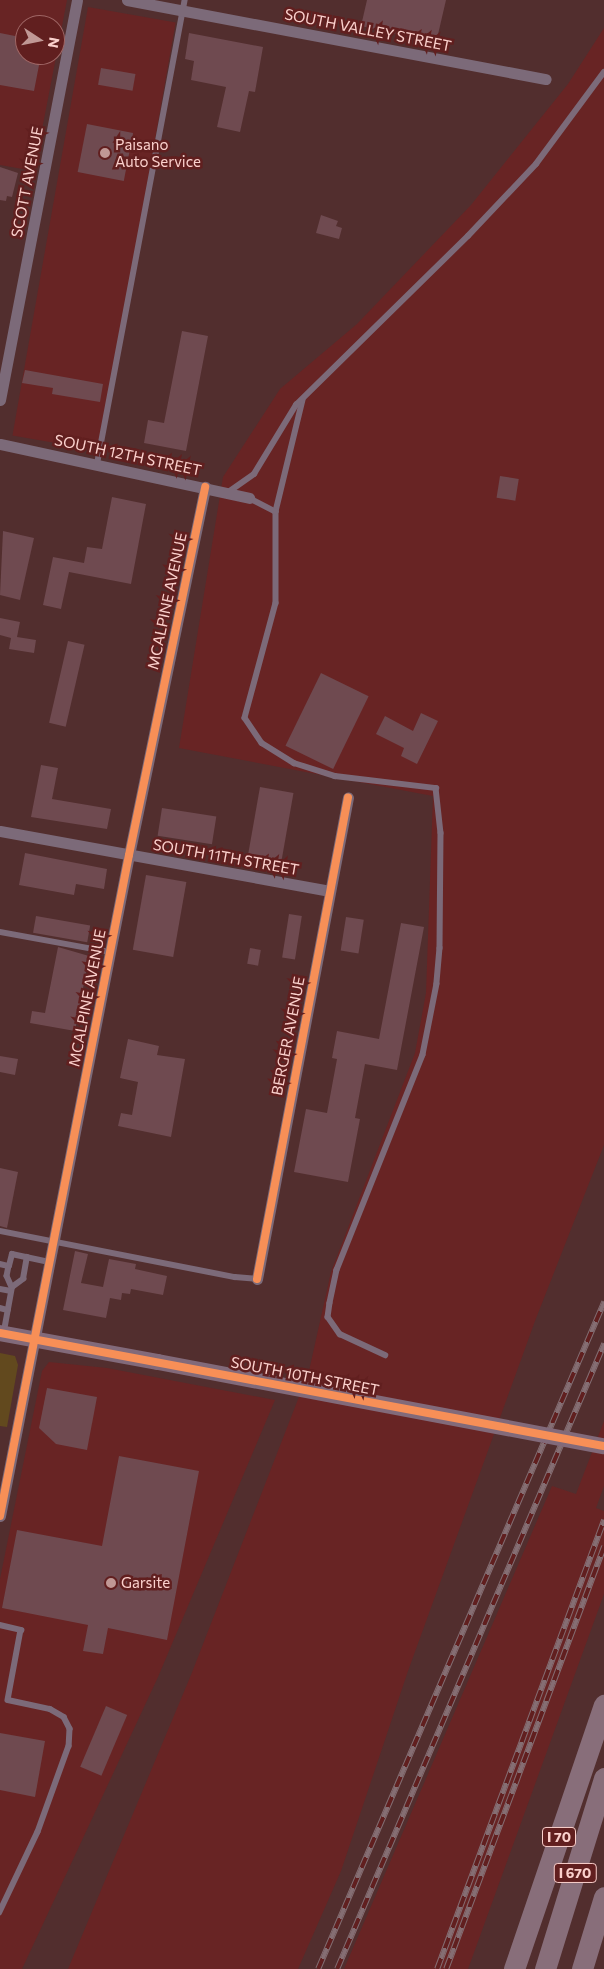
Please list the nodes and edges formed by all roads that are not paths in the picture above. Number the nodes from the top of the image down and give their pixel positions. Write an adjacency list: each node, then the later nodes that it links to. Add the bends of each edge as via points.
1 (77, 0): 6 (street, SCOTT AVENUE)
2 (127, 0): 3 (street, SOUTH VALLEY STREET)
3 (184, 5): 5 (street, SOUTH VALLEY STREET); 9 (lane)
4 (604, 72): 7 (lane, via 536,164)
5 (546, 79)
6 (0, 400)
7 (303, 400): 11 (lane, via 296,405 254,474); 13 (lane)
8 (0, 444): 9 (street, SOUTH 12TH STREET)
9 (97, 464): 10 (street, SOUTH 12TH STREET)
10 (205, 487): 11 (street, SOUTH 12TH STREET); 16 (street, MCALPINE AVENUE)
11 (228, 493): 12 (street, SOUTH 12TH STREET)
12 (249, 498): 13 (lane)
13 (276, 512): 33 (lane, via 276,603 245,718 262,744 294,763 335,776 436,788 441,832 440,948 425,1046 337,1270 328,1317 336,1330)
14 (348, 798): 17 (street, BERGER AVENUE)
15 (0, 831): 16 (street, SOUTH 11TH STREET)
16 (129, 855): 17 (street, SOUTH 11TH STREET); 19 (street, MCALPINE AVENUE)
17 (329, 891): 26 (street, BERGER AVENUE)
18 (0, 932): 19 (lane)
19 (110, 952): 21 (street, MCALPINE AVENUE)
20 (0, 1232): 21 (lane)
21 (55, 1242): 23 (street, MCALPINE AVENUE); 26 (lane)
22 (26, 1257): 23 (lane); 25 (lane, via 12,1254); 28 (lane, via 23,1279)
23 (51, 1262): 32 (street, MCALPINE AVENUE)
24 (0, 1264): 25 (lane)
25 (9, 1266): 28 (lane, via 7,1276)
26 (257, 1279)
27 (0, 1289): 28 (lane)
28 (12, 1289): 30 (lane)
29 (0, 1308): 30 (lane)
30 (8, 1310): 31 (lane)
31 (2, 1333): 32 (street, SOUTH 10TH STREET)
32 (36, 1339): 34 (street, SOUTH 10TH STREET, bridge); 35 (street, MCALPINE AVENUE)
33 (386, 1355)
34 (604, 1446)
35 (0, 1514)
36 (0, 1625): 40 (lane, via 21,1630 8,1700 50,1709 64,1717 70,1729 69,1746 38,1832)
37 (604, 1705): 41 (highway, I 70)
38 (604, 1778): 42 (highway, I 670)
39 (604, 1897): 43 (highway)
40 (0, 1912)
41 (514, 1969)
42 (545, 1969)
43 (582, 1969)

